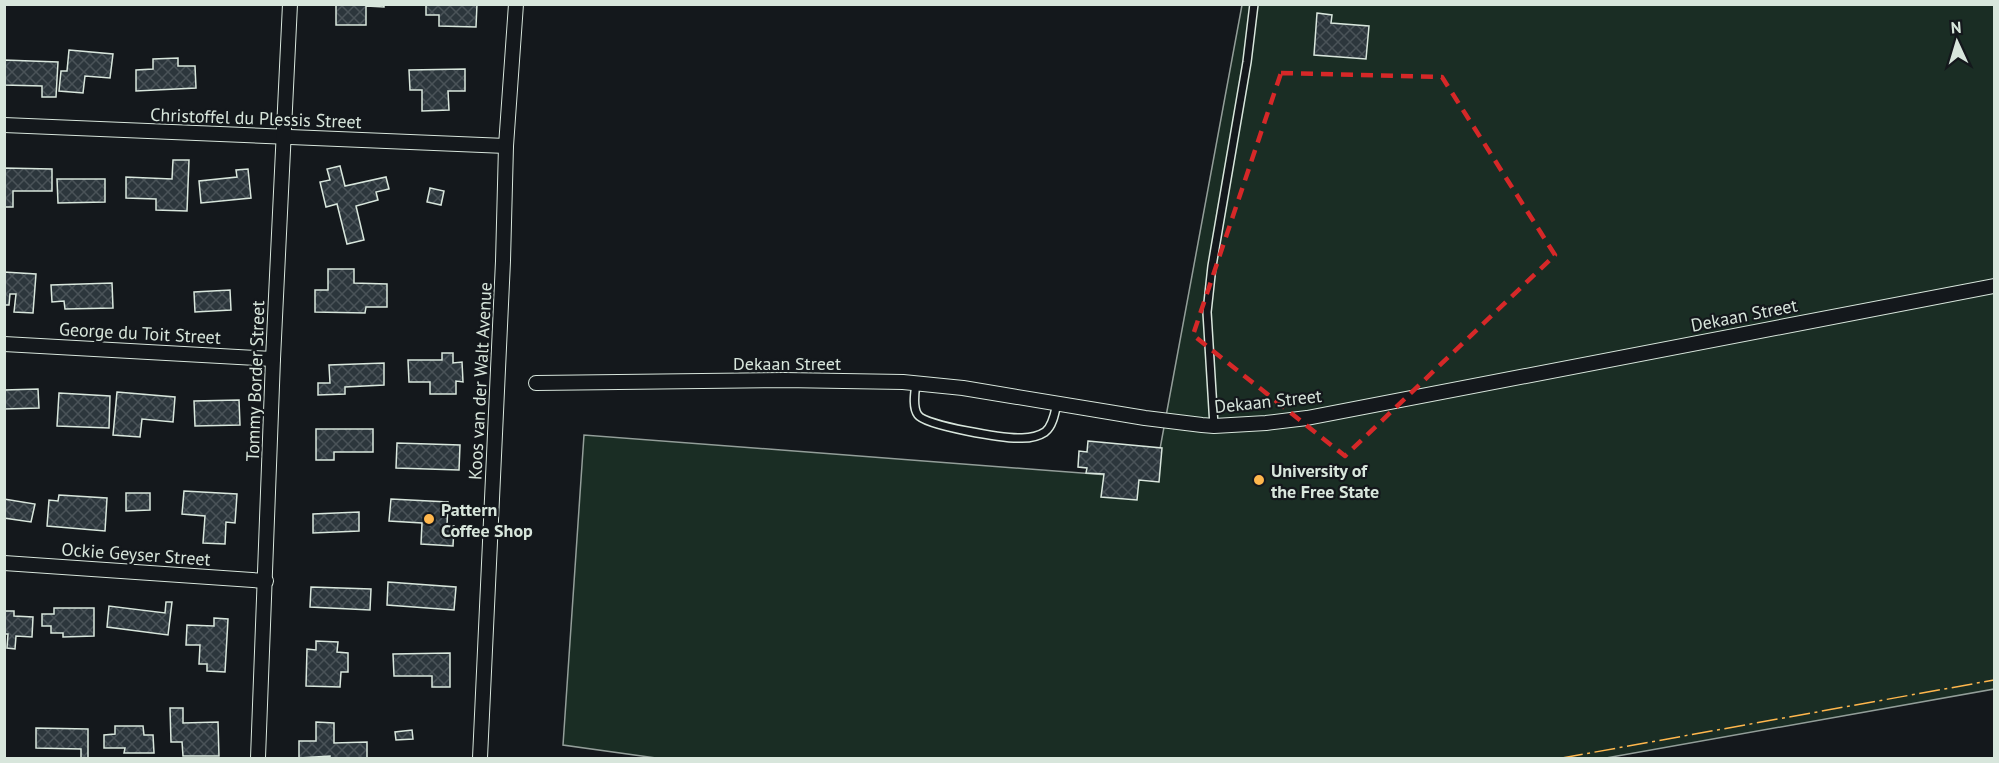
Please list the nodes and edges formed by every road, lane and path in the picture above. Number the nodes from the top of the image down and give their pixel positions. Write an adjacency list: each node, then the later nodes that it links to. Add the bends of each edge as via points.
1 (290, 4): 5 (street, Tommy Border Street)
2 (516, 4): 6 (street, Koos van der Walt Avenue)
3 (1254, 4): 13 (lane, via 1207,312)
4 (4, 125): 5 (street, Christoffel du Plessis Street)
5 (285, 138): 6 (street, Christoffel du Plessis Street); 9 (street, Tommy Border Street)
6 (506, 146): 17 (street, Koos van der Walt Avenue)
7 (1995, 286): 13 (street, Dekaan Street, via 1307,418)
8 (4, 344): 9 (street, George du Toit Street)
9 (273, 359): 15 (street, Tommy Border Street)
10 (536, 383): 11 (street, Dekaan Street)
11 (916, 383): 12 (street, Dekaan Street); 12 (lane, via 915,408 927,422 1023,439 1045,432)
12 (1057, 403): 13 (street, Dekaan Street)
13 (1214, 426)
14 (4, 562): 15 (street, Ockie Geyser Street)
15 (266, 581): 16 (street, Tommy Border Street)
16 (258, 759)
17 (480, 759)

